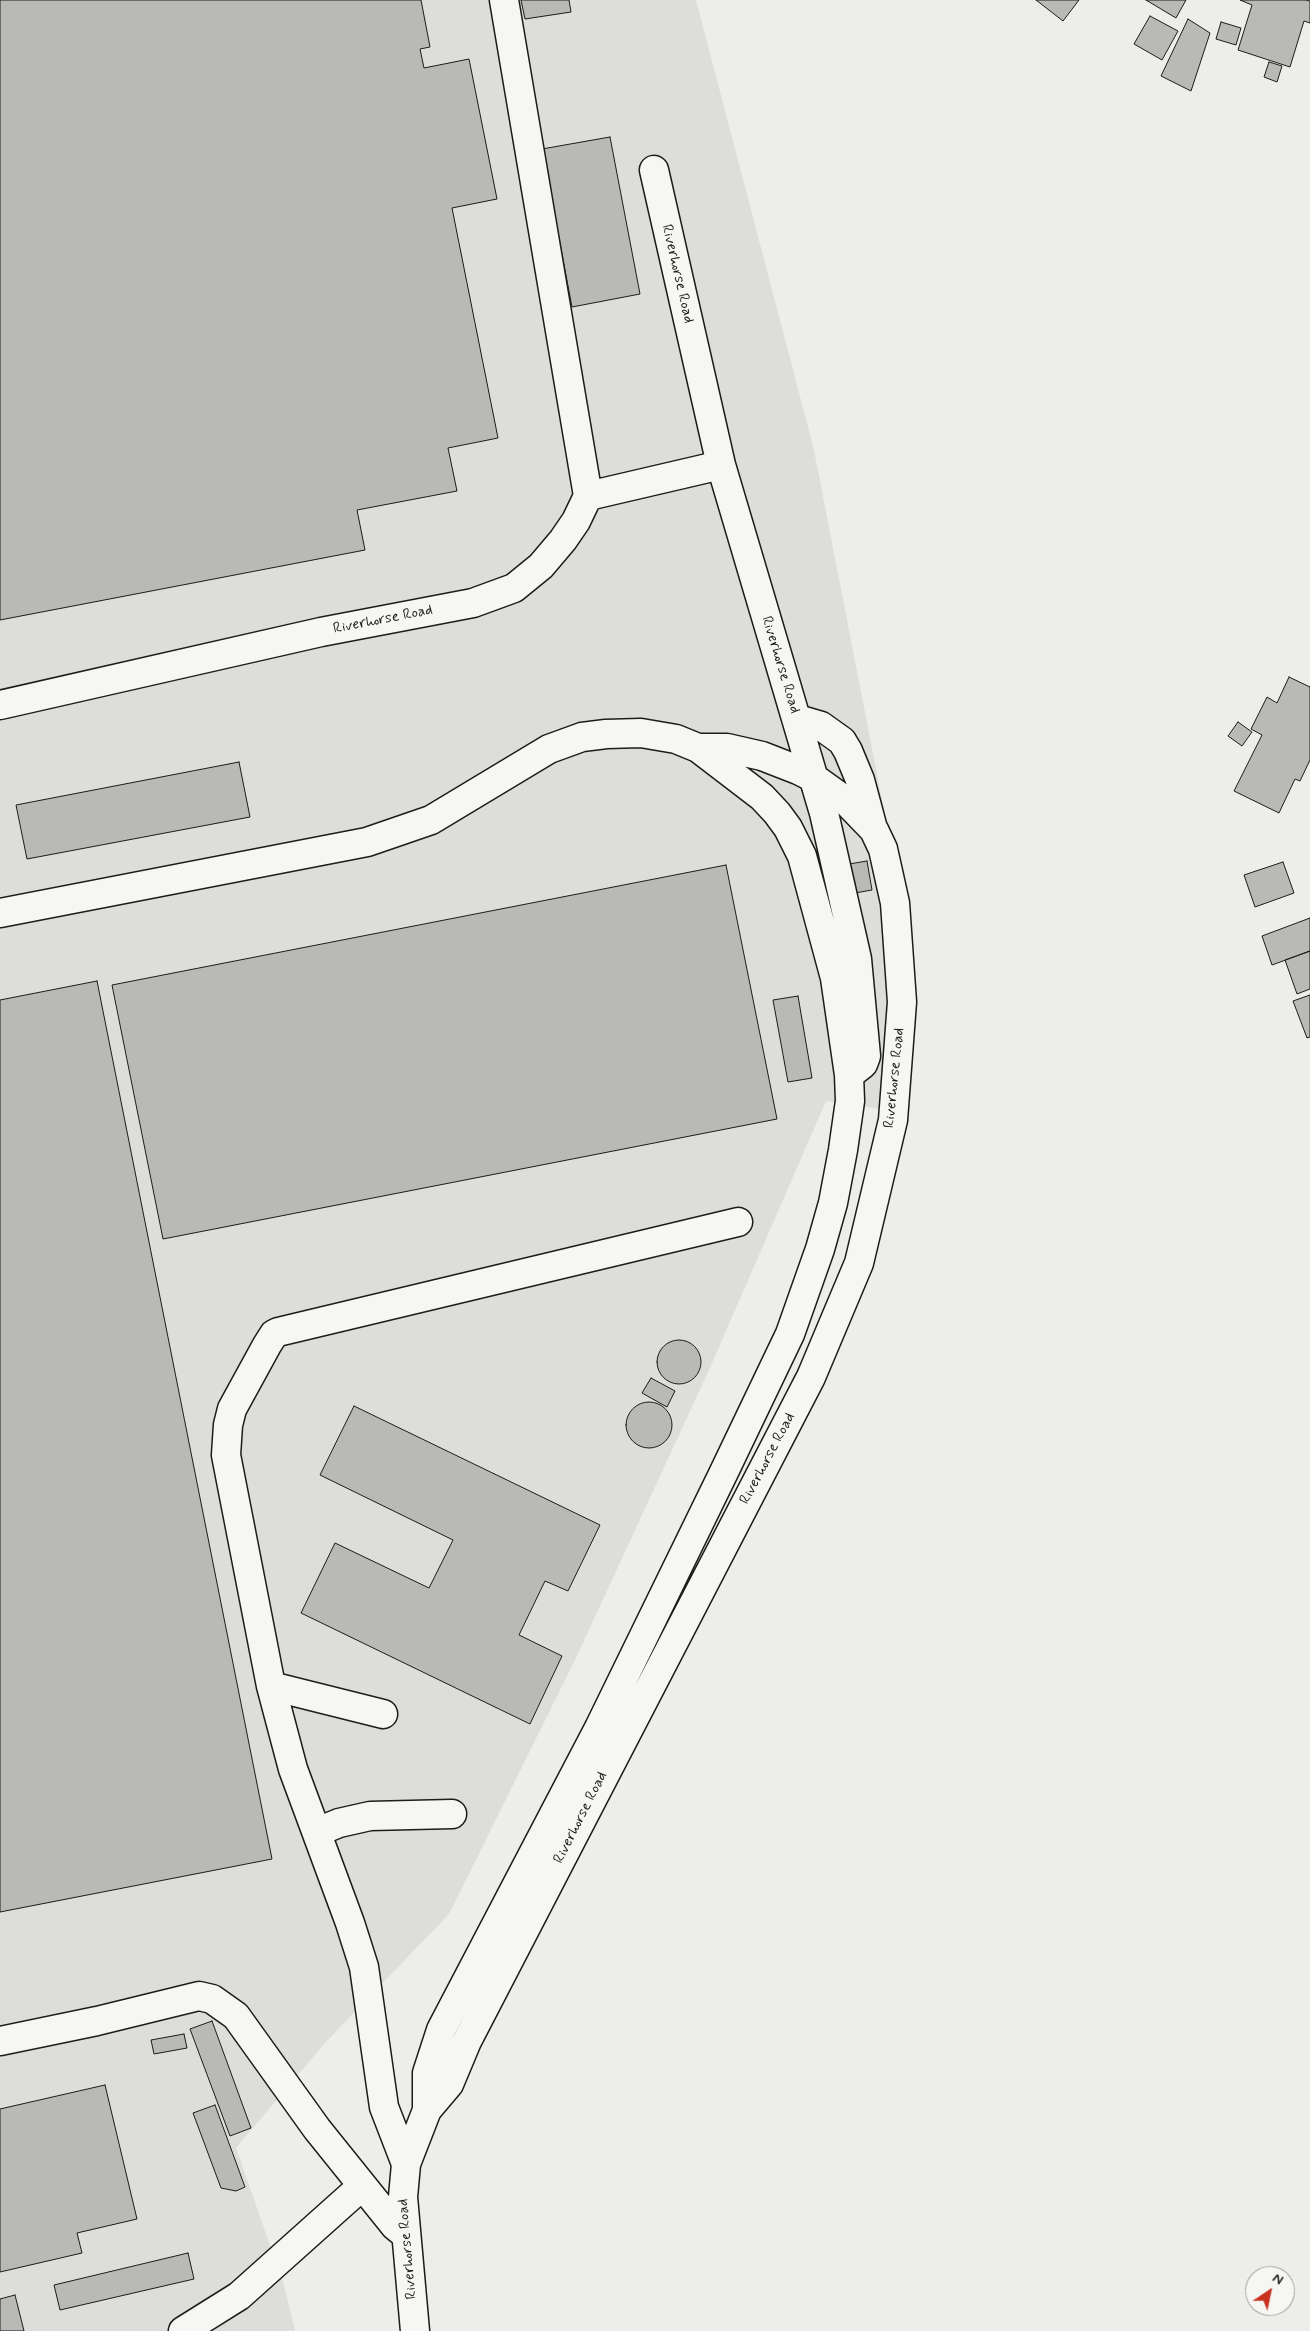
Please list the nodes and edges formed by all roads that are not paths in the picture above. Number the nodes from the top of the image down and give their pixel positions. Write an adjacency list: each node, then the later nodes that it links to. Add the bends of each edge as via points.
1 (504, 0): 4 (lane)
2 (654, 170): 3 (lane, Riverhorse Road)
3 (721, 465): 4 (lane); 6 (lane, Riverhorse Road)
4 (588, 496): 5 (lane, Riverhorse Road, via 567,534 541,566 514,588 482,600 321,632)
5 (0, 705)
6 (796, 719): 8 (lane, Riverhorse Road); 9 (lane, via 821,726 842,741 860,780)
7 (698, 748): 8 (lane, Riverhorse Road, via 727,748 762,756); 10 (lane, via 676,739 641,733 582,737 549,749 431,820 367,842); 13 (lane, Riverhorse Road, via 762,797 788,828 802,856 835,978)
8 (814, 778): 9 (lane, Riverhorse Road, via 846,801); 12 (lane, Riverhorse Road)
9 (874, 830): 11 (lane, Riverhorse Road, via 883,849 895,903)
10 (0, 913)
11 (901, 979): 12 (lane); 20 (lane, Riverhorse Road, via 893,1120 859,1263 815,1368 476,2023 449,2084)
12 (860, 981): 13 (lane, Riverhorse Road, via 866,1056 863,1064)
13 (849, 1075): 20 (lane, Riverhorse Road, via 850,1101 833,1203 790,1334 599,1728 440,2030 427,2073)
14 (738, 1222): 15 (lane, via 274,1334 232,1409 226,1441 226,1455)
15 (271, 1686): 16 (lane); 18 (lane, via 293,1769)
16 (383, 1714)
17 (452, 1814): 18 (lane, via 370,1816)
18 (316, 1832): 21 (lane, via 364,1967 384,2107)
19 (0, 2041): 22 (lane, via 199,1996 212,1999 236,2016)
20 (427, 2110): 21 (lane, Riverhorse Road)
21 (406, 2164): 23 (lane, Riverhorse Road, via 403,2197)
22 (362, 2186): 23 (lane); 24 (lane, via 239,2296)
23 (406, 2235): 25 (lane, Riverhorse Road)
24 (183, 2331)
25 (415, 2331)

